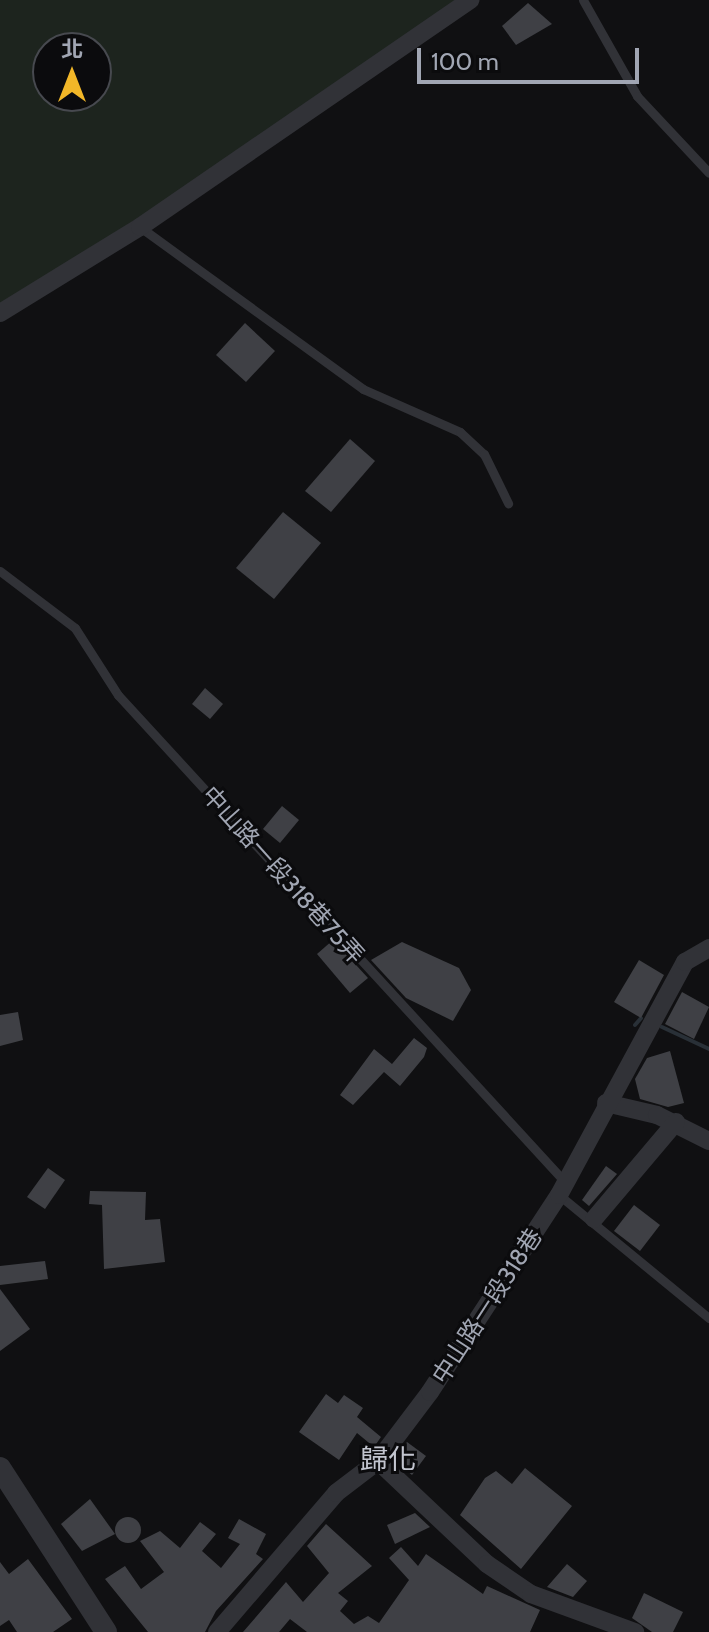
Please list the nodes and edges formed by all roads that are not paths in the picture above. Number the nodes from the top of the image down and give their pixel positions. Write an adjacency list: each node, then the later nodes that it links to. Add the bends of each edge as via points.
1 (470, 0): 4 (street)
2 (583, 0): 3 (lane, via 637,96)
3 (709, 173)
4 (140, 227): 5 (street); 6 (lane, via 363,389 460,432 484,454)
5 (0, 313)
6 (508, 503)
7 (0, 571): 12 (lane, 中山路一段318巷75弄, via 75,628 118,695)
8 (709, 948): 9 (street, 中山路一段318巷, via 685,962)
9 (606, 1103): 10 (street); 12 (street, 中山路一段318巷)
10 (676, 1122): 11 (street); 13 (street)
11 (709, 1141)
12 (563, 1189): 13 (lane, 中山路一段318巷75弄); 15 (street, 中山路一段318巷)
13 (594, 1219): 14 (lane, 中山路一段318巷75弄)
14 (709, 1318)
15 (378, 1461): 18 (street, 中山路一段318巷, via 336,1493); 19 (street, via 487,1564 531,1594)
16 (0, 1468): 17 (street)
17 (106, 1632)
18 (217, 1632)
19 (635, 1632)

